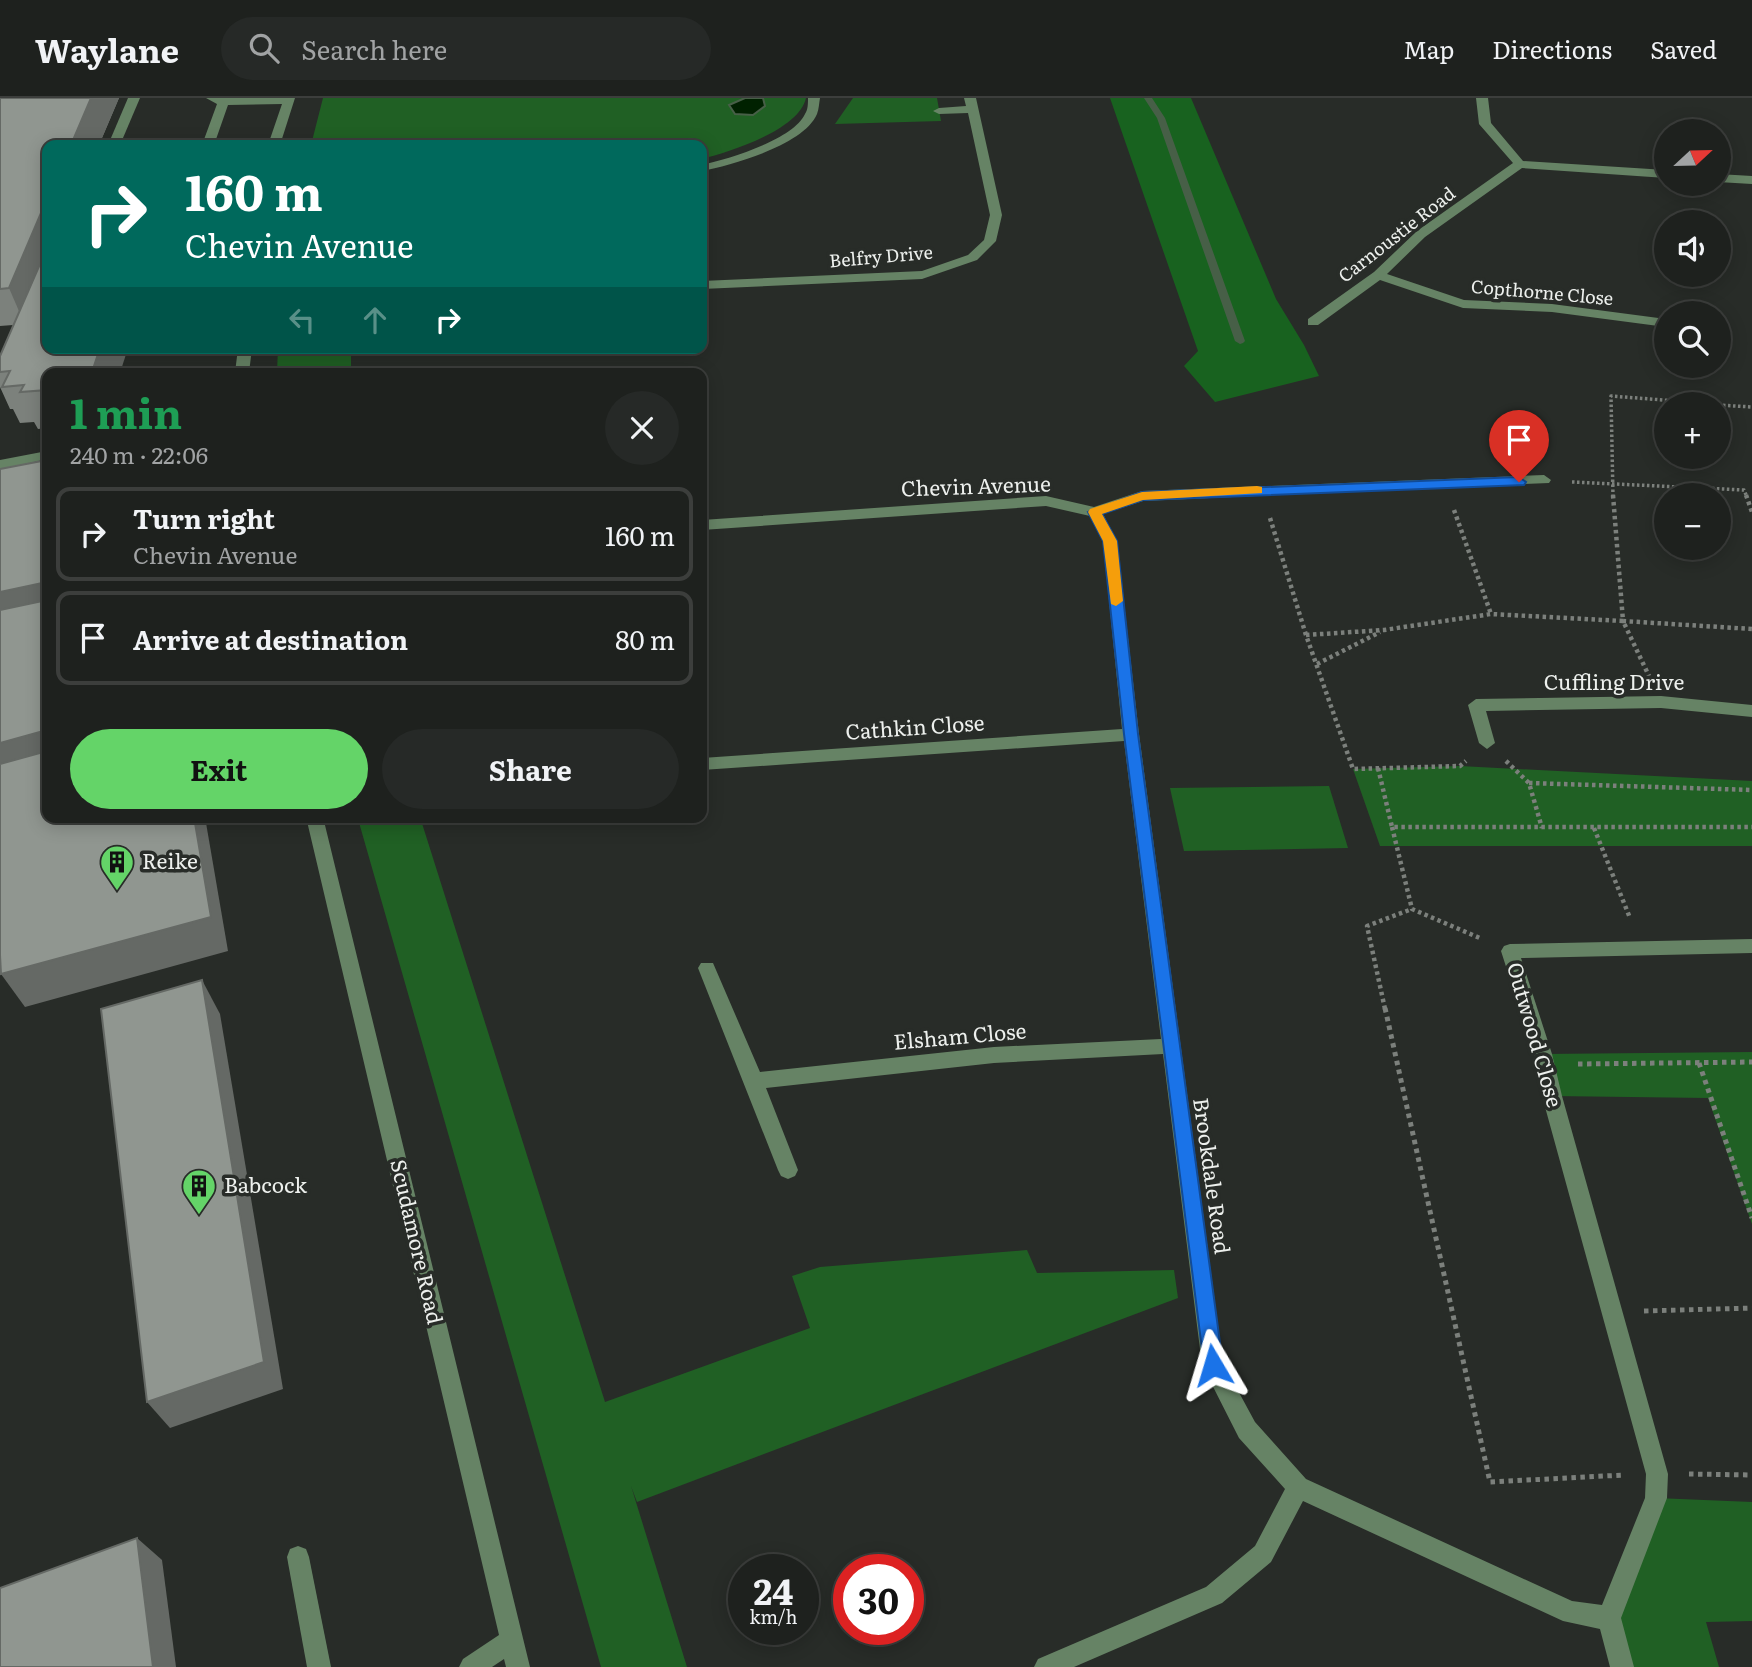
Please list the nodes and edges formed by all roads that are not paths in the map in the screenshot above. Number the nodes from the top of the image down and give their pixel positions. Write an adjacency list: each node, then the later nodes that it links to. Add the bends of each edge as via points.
1 (134, 98): 8 (street)
2 (814, 98): 12 (street, via 811,115 786,135 757,152)
3 (1482, 98): 11 (street, via 1485,124)
4 (288, 99): 5 (street); 10 (street)
5 (218, 100): 9 (street)
6 (971, 104): 7 (street); 17 (street, Belfry Drive, via 996,215 996,234 981,252 955,267 922,275)
7 (939, 111)
8 (116, 140)
9 (209, 140)
10 (276, 140)
11 (1521, 164): 13 (street); 16 (street, Carnoustie Road, via 1421,234)
12 (707, 167)
13 (1654, 173)
14 (1731, 179): 15 (street)
15 (1752, 180)
16 (1378, 275): 18 (street, Copthorne Close, via 1463,304 1552,308); 19 (street, Carnoustie Road)
17 (707, 285)
18 (1654, 321)
19 (1313, 322)
20 (42, 456): 21 (street)
21 (0, 465)
22 (1544, 480): 23 (street, via 1142,496)
23 (1095, 512): 24 (street, Chevin Avenue, via 1046,501); 26 (street, Brookdale Road, via 1110,541)
24 (707, 524)
25 (1752, 710): 27 (street, Cuffling Drive, via 1661,702 1476,705)
26 (1131, 734): 28 (street, Cathkin Close); 32 (street, Brookdale Road)
27 (1487, 743)
28 (707, 764)
29 (315, 823): 38 (street, Scudamore Road)
30 (1752, 946): 37 (street, Outwood Close, via 1510,951 1657,1474 1656,1498)
31 (707, 968): 33 (street)
32 (1171, 1046): 33 (street, Elsham Close, via 994,1055); 35 (street, Brookdale Road, via 1213,1365 1247,1430)
33 (754, 1081): 34 (street)
34 (788, 1170)
35 (1298, 1487): 37 (street, Brookdale Road, via 1572,1613); 42 (street, via 1263,1554 1214,1595)
36 (298, 1556): 39 (street)
37 (1609, 1618): 43 (street)
38 (512, 1640): 40 (street); 41 (street, Scudamore Road)
39 (319, 1667)
40 (471, 1667)
41 (518, 1667)
42 (1046, 1667)
43 (1622, 1667)

